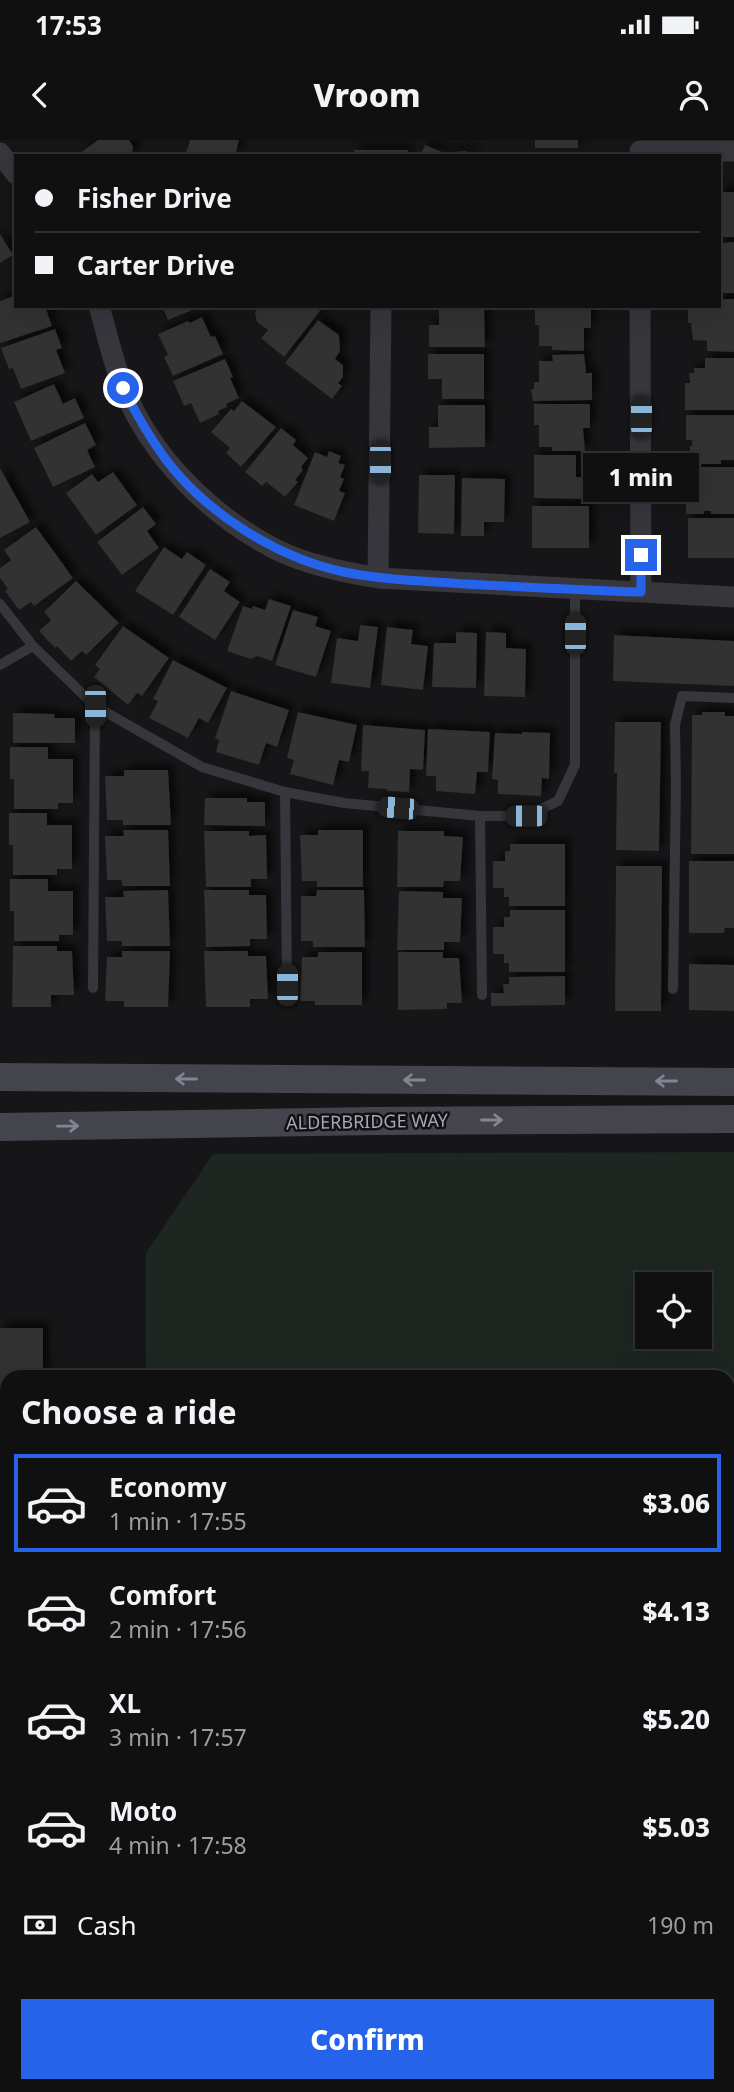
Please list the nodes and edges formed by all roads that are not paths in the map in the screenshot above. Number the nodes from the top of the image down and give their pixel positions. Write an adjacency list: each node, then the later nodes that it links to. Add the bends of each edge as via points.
1 (640, 149): 2 (street)
2 (734, 151)
3 (0, 153): 4 (street)
4 (14, 171)
5 (100, 308): 8 (street, via 123,388 164,458 188,486 228,519 276,549 342,572)
6 (381, 308): 8 (street)
7 (640, 308): 10 (street)
8 (378, 578): 9 (street)
9 (575, 590): 10 (street); 18 (lane, via 575,765 558,802 526,816)
10 (641, 592): 11 (street)
11 (734, 597)
12 (0, 604): 13 (lane)
13 (33, 646): 14 (lane); 16 (lane)
14 (0, 665)
15 (734, 698): 21 (lane, via 682,696 675,725)
16 (95, 706): 17 (lane, via 202,767); 20 (lane)
17 (285, 792): 18 (lane, via 344,803); 19 (lane)
18 (480, 816): 22 (lane)
19 (287, 985)
20 (93, 988)
21 (673, 989)
22 (482, 995)
23 (0, 1077): 24 (main road, one-way to 23)
24 (734, 1082)
25 (734, 1100): 27 (main road, via 690,1100)
26 (734, 1119): 27 (main road, ALDERBRIDGE WAY)
27 (579, 1120): 28 (main road, ALDERBRIDGE WAY, one-way to 27)
28 (0, 1127)

